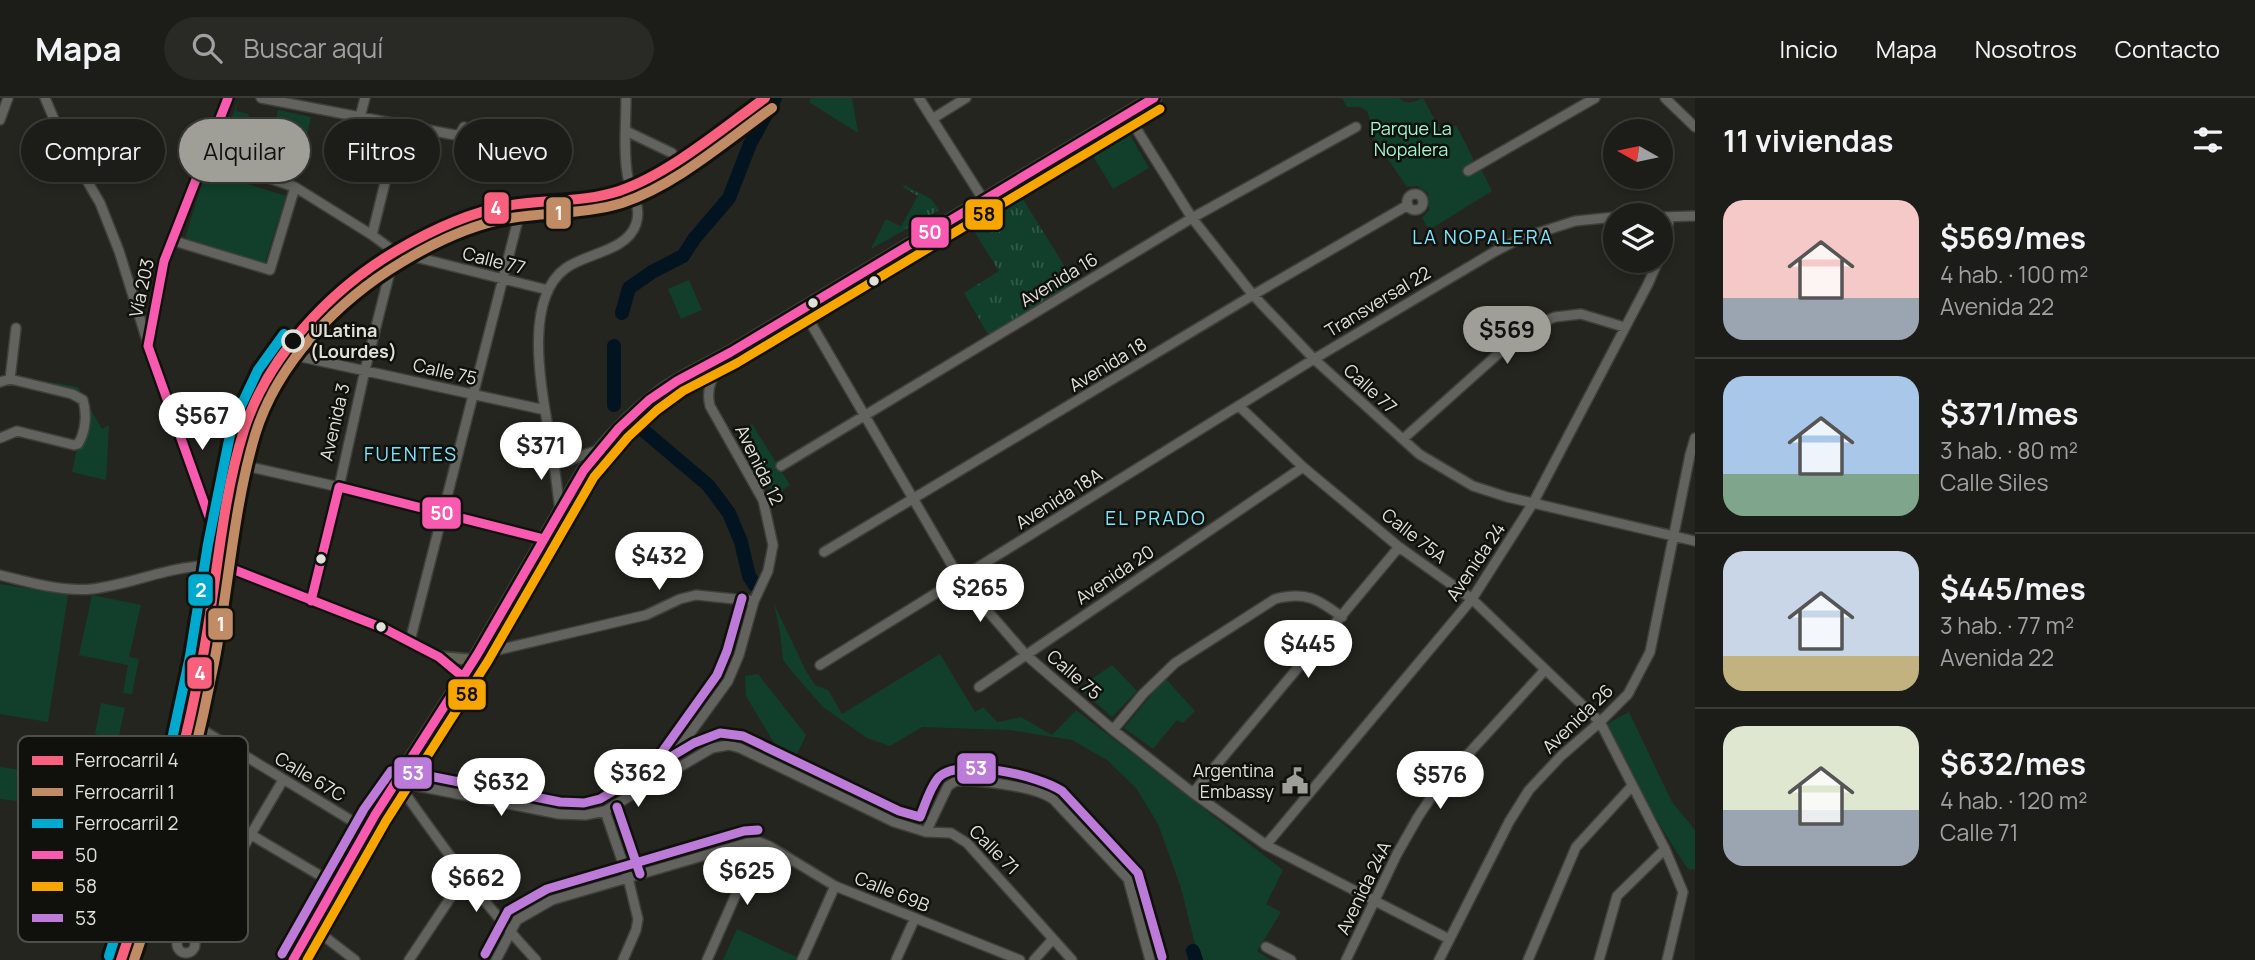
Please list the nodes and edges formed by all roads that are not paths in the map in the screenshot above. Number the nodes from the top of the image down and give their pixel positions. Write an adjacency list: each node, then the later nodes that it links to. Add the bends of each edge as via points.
1 (8, 98): 18 (street)
2 (45, 98): 14 (street)
3 (228, 98): 15 (main road, Vía 203)
4 (261, 98): 13 (street)
5 (365, 98): 13 (street)
6 (626, 98): 21 (street)
7 (919, 98): 17 (street)
8 (966, 98): 17 (street)
9 (1154, 98): 12 (highway)
10 (1595, 98): 23 (street)
11 (1665, 98): 20 (street)
12 (1127, 114): 29 (highway); 33 (street, Calle 77)
13 (360, 117): 16 (street)
14 (54, 119)
15 (220, 119)
16 (370, 119)
17 (932, 119): 29 (street)
18 (0, 120)
19 (1356, 127): 33 (street, Avenida 16)
20 (1695, 127)
21 (626, 131): 22 (street); 41 (street, via 628,179 639,215 635,227 620,244 576,261 559,273)
22 (673, 153)
23 (1468, 171)
24 (88, 182): 46 (street, via 119,251)
25 (195, 182): 37 (main road, Vía 203)
26 (280, 182): 28 (street, Calle 77)
27 (385, 182): 36 (street)
28 (295, 187): 36 (street, Calle 77); 37 (street, via 270,270)
29 (983, 199): 43 (highway)
30 (1408, 205): 42 (street, Avenida 18)
31 (1695, 216): 32 (street)
32 (1673, 217)
33 (1192, 218): 42 (street, Calle 77); 55 (street, Avenida 16)
34 (1603, 219): 49 (street, Transversal 22, via 1575,221 1519,239)
35 (518, 220): 40 (street)
36 (372, 235): 38 (street, Calle 77)
37 (171, 240): 46 (main road, Vía 203)
38 (395, 252): 40 (street, Calle 77); 50 (street, Avenida 3)
39 (1653, 273): 44 (street, Avenida 24)
40 (502, 279): 41 (street, Calle 77); 52 (street)
41 (548, 290): 54 (street, via 538,343)
42 (1253, 295): 49 (street, Calle 77); 65 (street, Avenida 18)
43 (802, 308): 47 (highway); 55 (street, Calle 75)
44 (1624, 327): 58 (street, via 1581,314 1556,317 1526,329); 66 (street, Avenida 24)
45 (16, 328): 51 (street)
46 (148, 346): 74 (main road, Vía 203)
47 (731, 352): 60 (highway, via 662,391); 79 (street, Avenida 12, via 710,382 708,396 769,519 773,545 768,571)
48 (296, 356): 50 (street, Calle 75)
49 (1314, 359): 53 (street, Avenida 18A); 58 (street, Calle 77)
50 (365, 370): 52 (street, Calle 75); 64 (street, Avenida 3)
51 (5, 381): 56 (street, via 72,394 83,400 86,413 78,444 17,432)
52 (472, 395): 54 (street, Calle 75); 68 (street)
53 (1238, 406): 63 (street, Calle 75A); 76 (street, Avenida 18A)
54 (545, 410): 59 (street)
55 (865, 415): 62 (street, Avenida 16); 65 (street, Calle 75)
56 (0, 438)
57 (1695, 438): 69 (street, Avenida 26)
58 (1403, 439): 66 (street, Calle 77, via 1436,466 1472,486)
59 (552, 449): 60 (street, via 555,456 567,461); 67 (street)
60 (599, 449): 67 (highway)
61 (241, 465): 64 (street)
62 (780, 466)
63 (1303, 467): 72 (street, Calle 75A); 82 (street, Avenida 20)
64 (339, 487): 68 (main road); 78 (main road, Avenida 3)
65 (913, 499): 73 (street, Avenida 18); 76 (street, Calle 75)
66 (1533, 503): 69 (street, Calle 77); 77 (street, Avenida 24)
67 (559, 510): 70 (highway)
68 (441, 513): 70 (main road); 81 (street)
69 (1673, 536): 71 (street, Calle 77); 89 (street, Avenida 26, via 1650,652 1628,694)
70 (544, 539): 84 (highway)
71 (1695, 541)
72 (1399, 547): 77 (street, Calle 75A); 80 (street)
73 (824, 552)
74 (227, 567): 75 (street, via 183,568 89,589); 78 (main road)
75 (0, 575)
76 (960, 579): 82 (street, Calle 75); 85 (street, Avenida 18A)
77 (1472, 599): 86 (street, Calle 75A); 106 (street, Avenida 24)
78 (311, 601): 81 (main road)
79 (754, 601): 84 (street, via 696,595 646,615); 95 (street, Avenida 12, via 728,681)
80 (1342, 617): 90 (street, via 1313,597 1291,594 1275,598 1175,663); 98 (street)
81 (410, 641): 83 (main road)
82 (1026, 655): 88 (street, Avenida 20); 90 (street, Calle 75)
83 (439, 657): 84 (main road); 87 (main road)
84 (476, 658): 87 (highway)
85 (820, 665)
86 (1545, 670): 89 (street, Calle 75A); 112 (street, Avenida 24A, via 1438,787)
87 (463, 677): 96 (highway)
88 (979, 687)
89 (1600, 722): 97 (street); 117 (street, Avenida 26, via 1529,790)
90 (1113, 730): 98 (street, Calle 75)
91 (199, 736): 92 (street, Calle 67C, via 201,729)
92 (212, 736)
93 (248, 758): 94 (street, Calle 67C)
94 (283, 780): 100 (street, Calle 67C); 103 (street)
95 (656, 780): 99 (street, Calle 71); 101 (street, Calle 71, via 712,748 729,745 894,822)
96 (397, 782): 99 (street, Calle 71, via 559,814); 100 (highway); 108 (street)
97 (1632, 786): 107 (street); 135 (street, via 1576,847)
98 (1193, 793): 106 (street, Calle 75)
99 (605, 811): 109 (street)
100 (367, 830): 110 (highway)
101 (926, 832): 116 (street, Calle 71, via 951,833 967,843); 131 (street, via 951,783 1043,793 1128,879)
102 (248, 833): 103 (street)
103 (251, 835): 104 (street); 110 (street)
104 (248, 840)
105 (758, 842): 109 (street); 111 (street, Calle 69B); 125 (street)
106 (1266, 845): 112 (street, Calle 75)
107 (1665, 849): 136 (street, via 1616,896); 137 (street, via 1683,892)
108 (465, 876): 115 (street); 121 (street)
109 (628, 878): 115 (street, via 552,900 517,920); 124 (street, via 638,919)
110 (335, 885): 114 (highway)
111 (835, 886): 113 (street, Calle 69B); 126 (street)
112 (1374, 901): 117 (street, Calle 75); 133 (street, Avenida 24A)
113 (915, 918): 127 (street); 128 (street, Calle 69B)
114 (312, 927): 119 (highway); 120 (street)
115 (510, 932): 122 (street); 123 (street)
116 (1053, 939): 129 (street); 130 (street, Calle 71)
117 (1449, 939): 134 (street, Avenida 26)
118 (1266, 947): 132 (street)
119 (293, 960)
120 (355, 960)
121 (409, 960)
122 (496, 960)
123 (536, 960)
124 (624, 960)
125 (707, 960)
126 (802, 960)
127 (896, 960)
128 (1020, 960)
129 (1034, 960)
130 (1072, 960)
131 (1150, 960)
132 (1291, 960)
133 (1346, 960)
134 (1439, 960)
135 (1528, 960)
136 (1599, 960)
137 (1667, 960)

